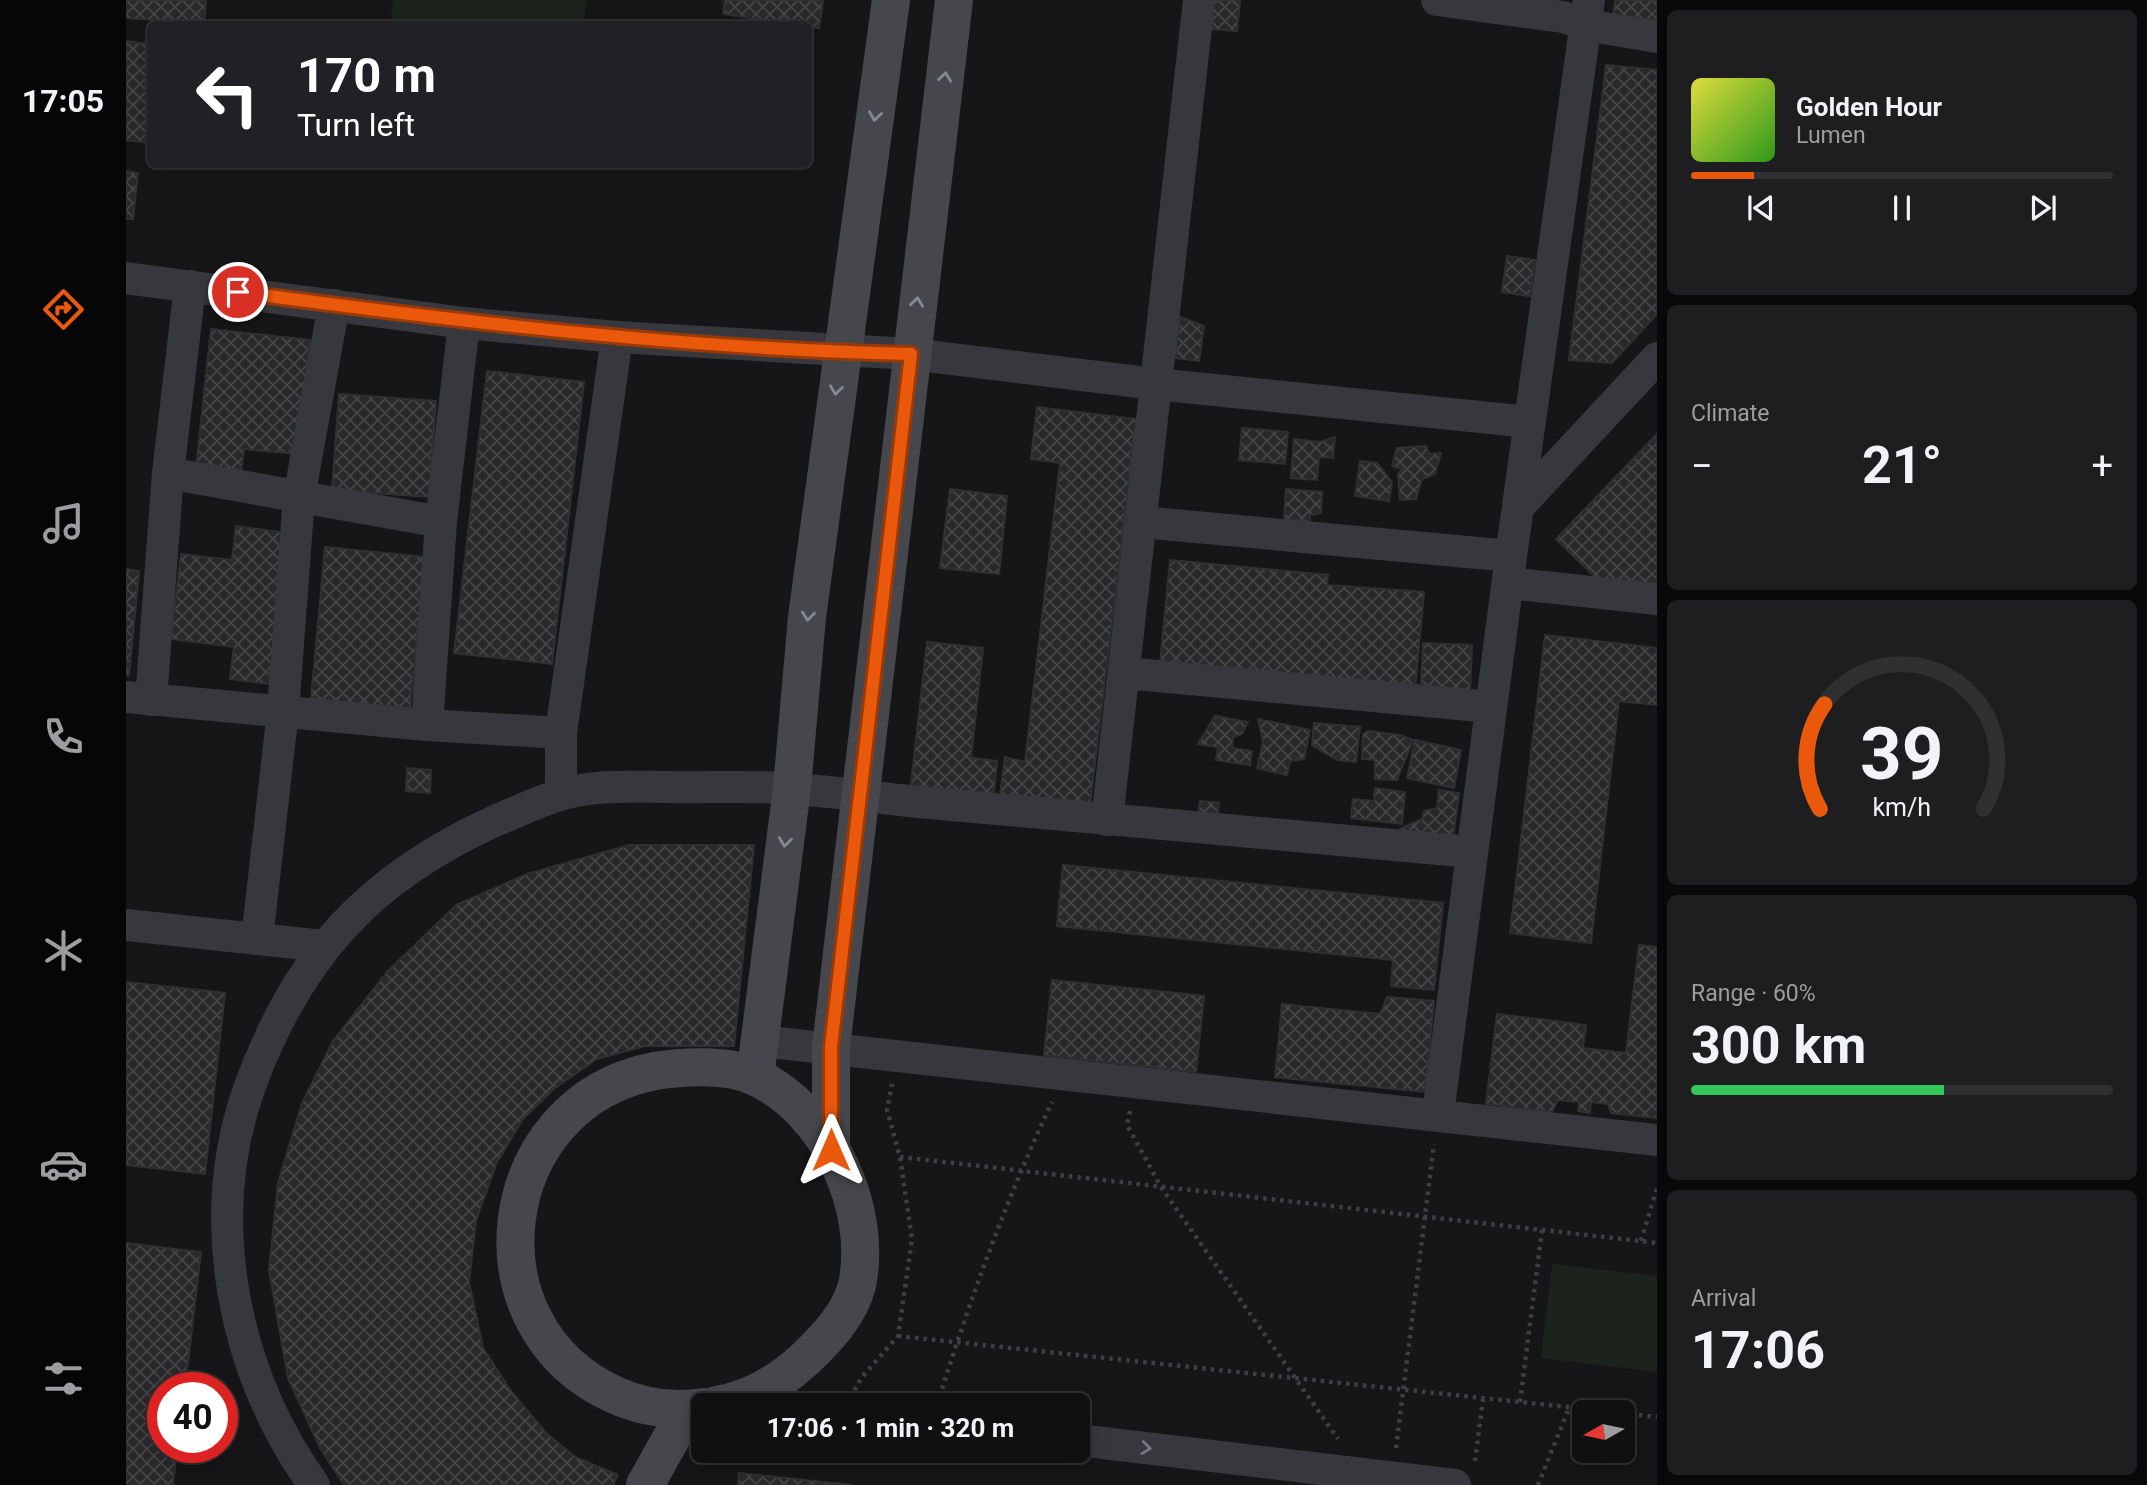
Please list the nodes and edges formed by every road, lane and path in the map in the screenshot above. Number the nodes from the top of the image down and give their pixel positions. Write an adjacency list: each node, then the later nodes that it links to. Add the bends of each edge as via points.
1 (891, 0): 12 (street, one-way to 12)
2 (954, 0): 13 (street, one-way to 2)
3 (1199, 0): 15 (street)
4 (1437, 0): 5 (street, via 1563,17)
5 (1588, 13): 6 (street); 16 (street)
6 (1657, 37)
7 (126, 278): 8 (street)
8 (190, 286): 9 (street); 17 (street)
9 (334, 305): 10 (street); 18 (street)
10 (464, 323): 11 (street); 20 (street)
11 (617, 337): 12 (street); 29 (street)
12 (841, 352): 13 (street); 30 (street, one-way to 30, via 807,617)
13 (911, 354): 15 (street); 32 (street)
14 (1657, 358): 19 (street)
15 (1155, 384): 16 (street); 21 (street)
16 (1530, 422): 19 (street)
17 (168, 473): 18 (street); 25 (street)
18 (299, 497): 20 (street); 27 (street)
19 (1519, 506): 22 (street)
20 (441, 522): 28 (street)
21 (1141, 522): 22 (street); 24 (street)
22 (1509, 570): 23 (street); 26 (street)
23 (1657, 599)
24 (1125, 673): 26 (street); 33 (street)
25 (139, 698): 27 (street)
26 (1491, 707): 34 (street)
27 (283, 711): 28 (street); 36 (street)
28 (427, 725): 29 (street)
29 (561, 733): 31 (street)
30 (792, 788): 31 (street, via 610,787); 32 (street); 39 (street, one-way to 39)
31 (561, 794): 37 (street, via 419,859 365,903)
32 (859, 797): 33 (street); 38 (street)
33 (1107, 820): 34 (street)
34 (1471, 852): 42 (street)
35 (126, 925): 36 (street)
36 (257, 939): 37 (street)
37 (324, 946): 71 (street, via 280,1016 258,1063 243,1107 227,1198 228,1267 251,1362 272,1413)
38 (831, 1047): 39 (street); 40 (street); 44 (street)
39 (758, 1059): 44 (street); 61 (street, via 730,1069 656,1071 620,1082 586,1100 558,1125 536,1156 521,1190 514,1228 516,1266 526,1303 544,1336 568,1365 598,1387 633,1403 670,1410)
40 (1066, 1073): 41 (street); 46 (path)
41 (1136, 1081): 42 (street); 47 (path, via 1127,1125)
42 (1438, 1114): 43 (street); 49 (path)
43 (1657, 1140)
44 (831, 1150): 57 (street, via 850,1190 861,1240 857,1287 842,1318 784,1378)
45 (900, 1157): 46 (path)
46 (1020, 1171): 47 (path); 54 (path)
47 (1161, 1187): 49 (path); 55 (path)
48 (1657, 1188): 51 (path)
49 (1425, 1217): 50 (path); 56 (path)
50 (1542, 1230): 51 (path); 60 (path)
51 (1641, 1241): 52 (path)
52 (1657, 1243)
53 (898, 1336): 54 (path)
54 (957, 1342): 55 (path); 58 (path)
55 (1295, 1378): 56 (path); 68 (path, via 1340,1442)
56 (1403, 1390): 59 (path); 70 (path)
57 (754, 1393)
58 (941, 1393)
59 (1483, 1399): 60 (path); 69 (path)
60 (1520, 1402): 62 (path)
61 (691, 1408)
62 (1569, 1408): 63 (path); 73 (path)
63 (1572, 1408)
64 (1635, 1414): 65 (path)
65 (1657, 1417)
66 (691, 1427): 72 (street)
67 (1090, 1441): 68 (street, one-way to 68)
68 (1352, 1472): 70 (street)
69 (1464, 1479): 70 (street)
70 (1407, 1481)
71 (314, 1485)
72 (645, 1485)
73 (1538, 1485)

